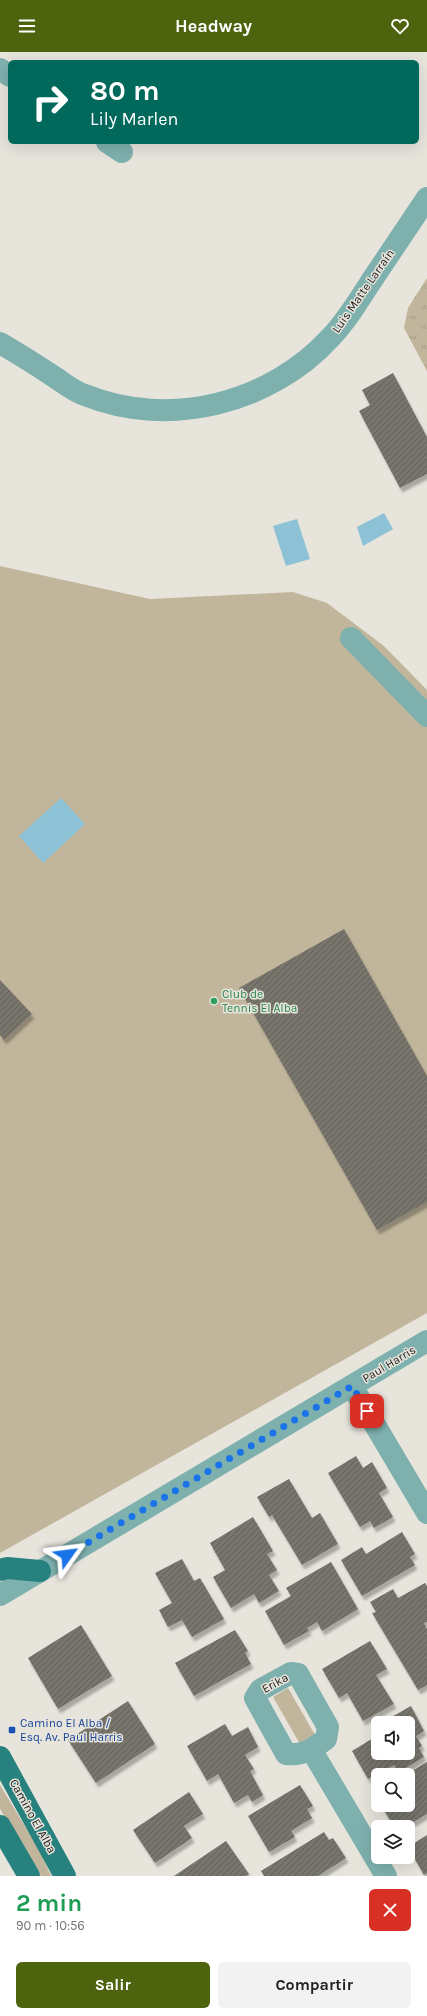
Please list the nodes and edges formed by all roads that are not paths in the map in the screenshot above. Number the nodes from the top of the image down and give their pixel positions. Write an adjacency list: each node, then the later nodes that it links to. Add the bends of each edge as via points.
1 (427, 198): 2 (street, Luis Matte Larraín, via 331,337 310,358 286,375 234,400 177,410 132,408 107,403 83,395)
2 (0, 343)
3 (351, 638): 4 (street)
4 (427, 716)
5 (427, 1341): 6 (street, Paul Harris)
6 (352, 1386): 7 (street); 9 (street, Paul Harris)
7 (427, 1513)
8 (0, 1570): 9 (main road, via 7,1568)
9 (40, 1571): 10 (street, Paul Harris)
10 (0, 1595)
11 (312, 1751): 16 (street)
12 (0, 1757): 15 (main road, Camino El Alba)
13 (0, 1826): 14 (main road)
14 (29, 1876)
15 (65, 1876)
16 (386, 1876)

